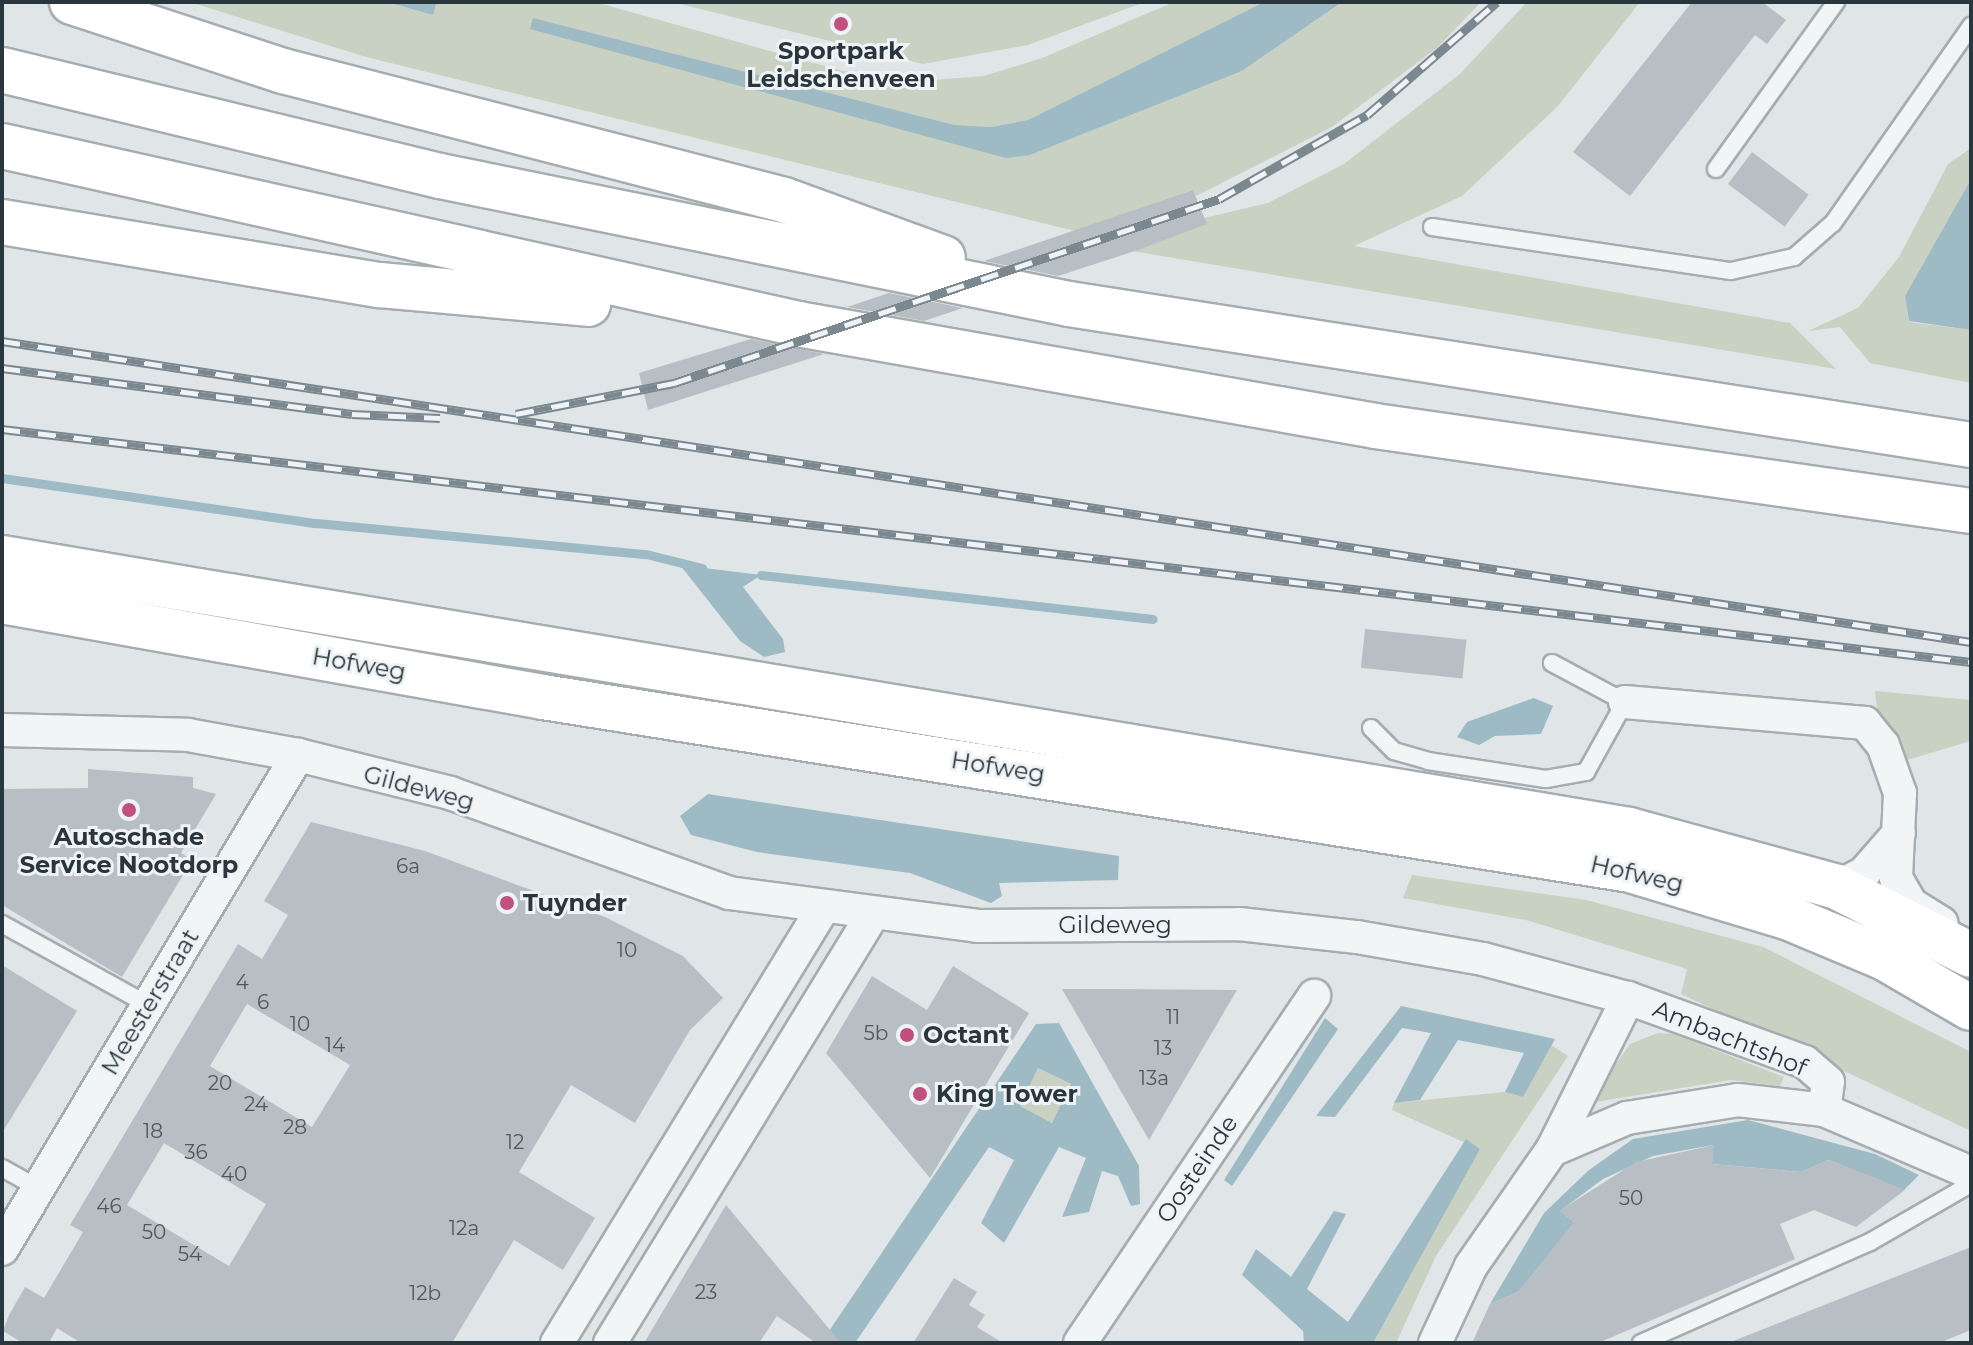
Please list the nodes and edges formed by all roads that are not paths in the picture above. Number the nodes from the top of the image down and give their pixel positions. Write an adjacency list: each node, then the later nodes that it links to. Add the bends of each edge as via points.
1 (72, 2): 9 (main road, via 283,71 784,200)
2 (1836, 2): 6 (lane)
3 (1971, 26): 8 (lane, via 1833,223 1794,257 1731,271)
4 (2, 70): 9 (main road, via 410,169)
5 (2, 146): 10 (main road)
6 (1716, 169)
7 (2, 222): 10 (main road, via 380,285)
8 (1432, 227)
9 (1069, 304): 11 (main road)
10 (798, 324): 12 (main road, via 1389,428)
11 (1971, 445)
12 (1971, 511)
13 (2, 558): 21 (main road, Hofweg, via 1629,830)
14 (2, 601): 29 (main road, Hofweg, via 543,697 1630,870 1787,917 1885,958)
15 (1552, 663): 16 (lane)
16 (1625, 702): 17 (lane, via 1586,772 1546,779 1394,751); 20 (street, via 1865,723 1883,745 1900,793)
17 (1371, 728)
18 (2, 730): 19 (street, Gildeweg, via 188,735)
19 (298, 755): 22 (street, Gildeweg, via 450,793 729,893); 28 (street, Meesterstraat)
20 (1899, 833): 21 (street, via 1864,873); 25 (street, via 1893,865 1902,892 1967,938)
21 (1837, 887): 25 (main road, Hofweg)
22 (823, 908): 23 (street, Gildeweg); 37 (street)
23 (873, 914): 27 (street, Gildeweg, via 978,926 1239,924 1357,937 1483,959); 38 (street)
24 (2, 924): 28 (lane)
25 (1971, 953)
26 (1314, 996): 39 (street, Oosteinde)
27 (1628, 998): 30 (street, Ambachtshof, via 1805,1062 1828,1082); 31 (street, Ambachtshof)
28 (148, 1005): 35 (street, Meesterstraat)
29 (1971, 1008)
30 (1824, 1110): 31 (street, Ambachtshof, via 1738,1100 1678,1106); 33 (street, Ambachtshof)
31 (1552, 1150): 40 (street, Ambachtshof, via 1471,1266)
32 (2, 1168): 35 (lane)
33 (1971, 1173)
34 (1971, 1184): 41 (lane, via 1870,1242)
35 (38, 1188): 36 (street, Meesterstraat)
36 (2, 1249)
37 (557, 1343)
38 (610, 1343)
39 (1080, 1343)
40 (1435, 1343)
41 (1641, 1343)

